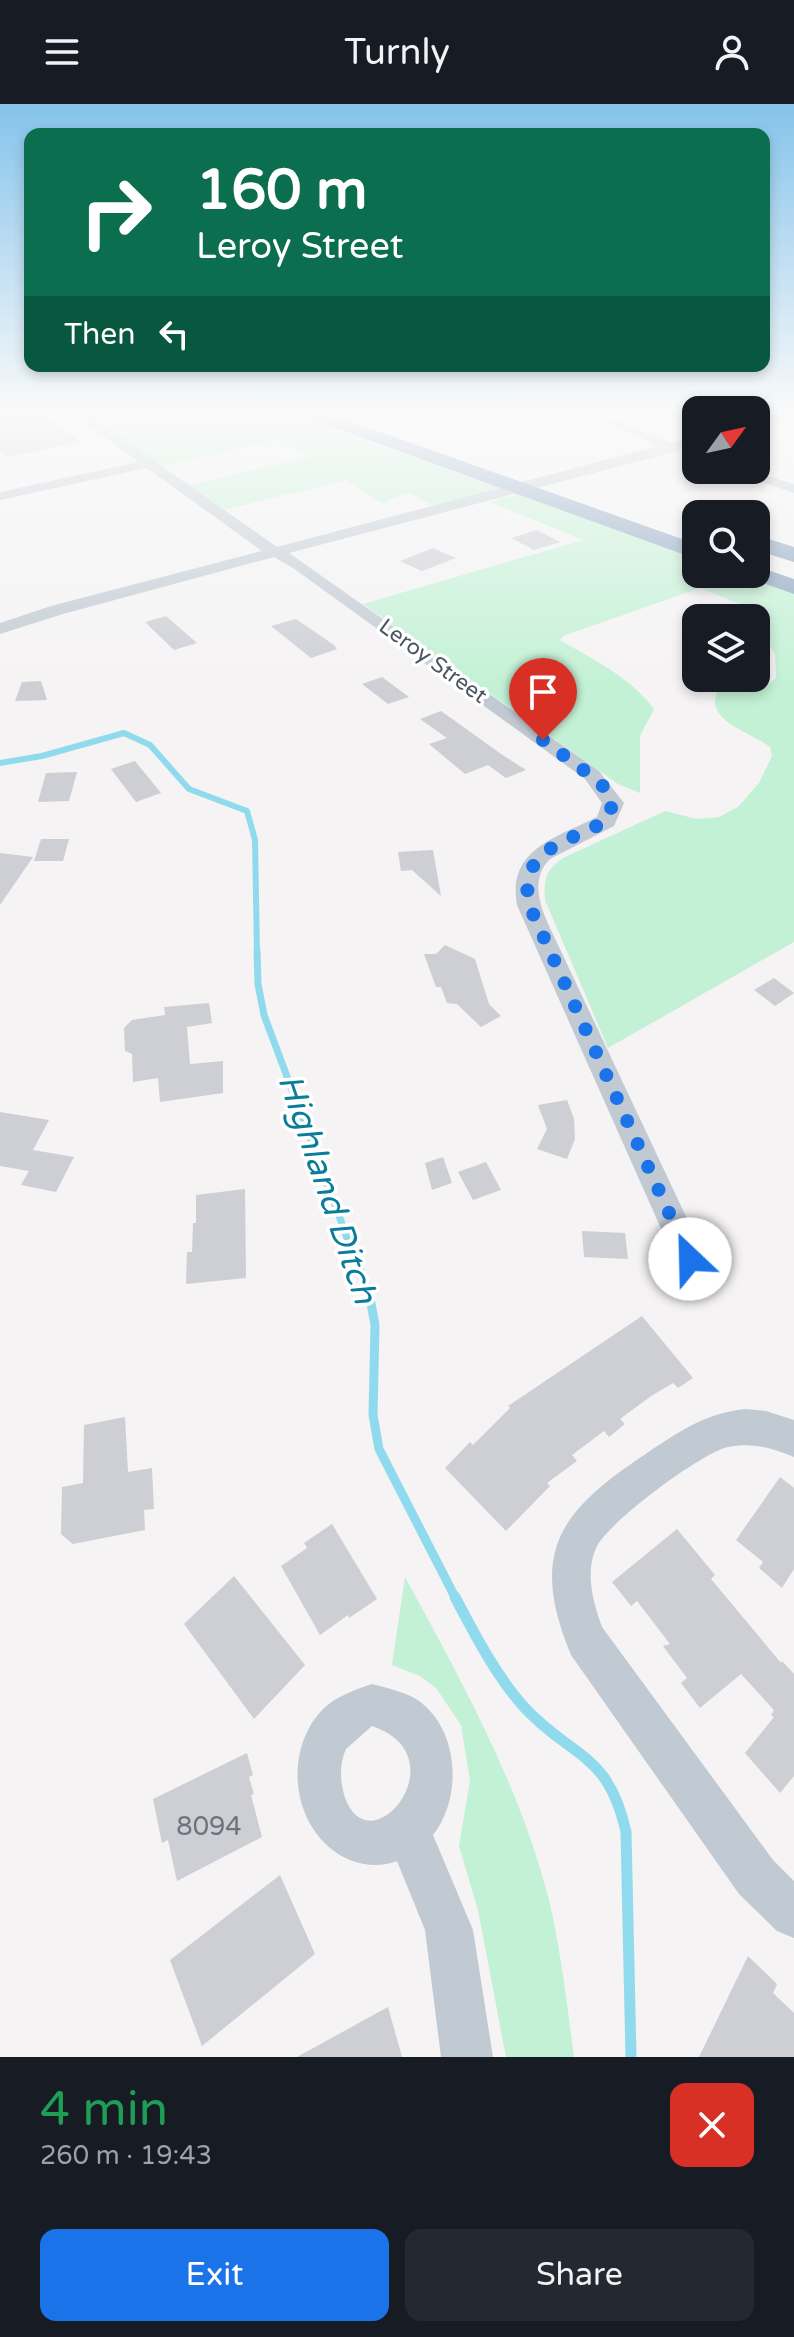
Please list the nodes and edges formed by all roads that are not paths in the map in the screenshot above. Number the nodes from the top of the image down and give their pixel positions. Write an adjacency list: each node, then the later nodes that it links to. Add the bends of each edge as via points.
1 (206, 504): 6 (street, Leroy Street)
2 (455, 504): 6 (street)
3 (563, 504): 4 (highway)
4 (682, 547)
5 (770, 547): 7 (highway)
6 (275, 552): 10 (street); 11 (street, Leroy Street, via 566,756 609,794 613,803 606,821 542,854 532,864 526,889 548,949)
7 (794, 555)
8 (770, 578): 9 (highway)
9 (794, 587)
10 (0, 629)
11 (690, 1259)
12 (794, 1439): 14 (street, via 762,1428 738,1428 699,1440 599,1512 573,1554 570,1583 586,1640 756,1877)
13 (407, 1831): 15 (street, via 449,1930)
14 (794, 1914)
15 (467, 2057)

